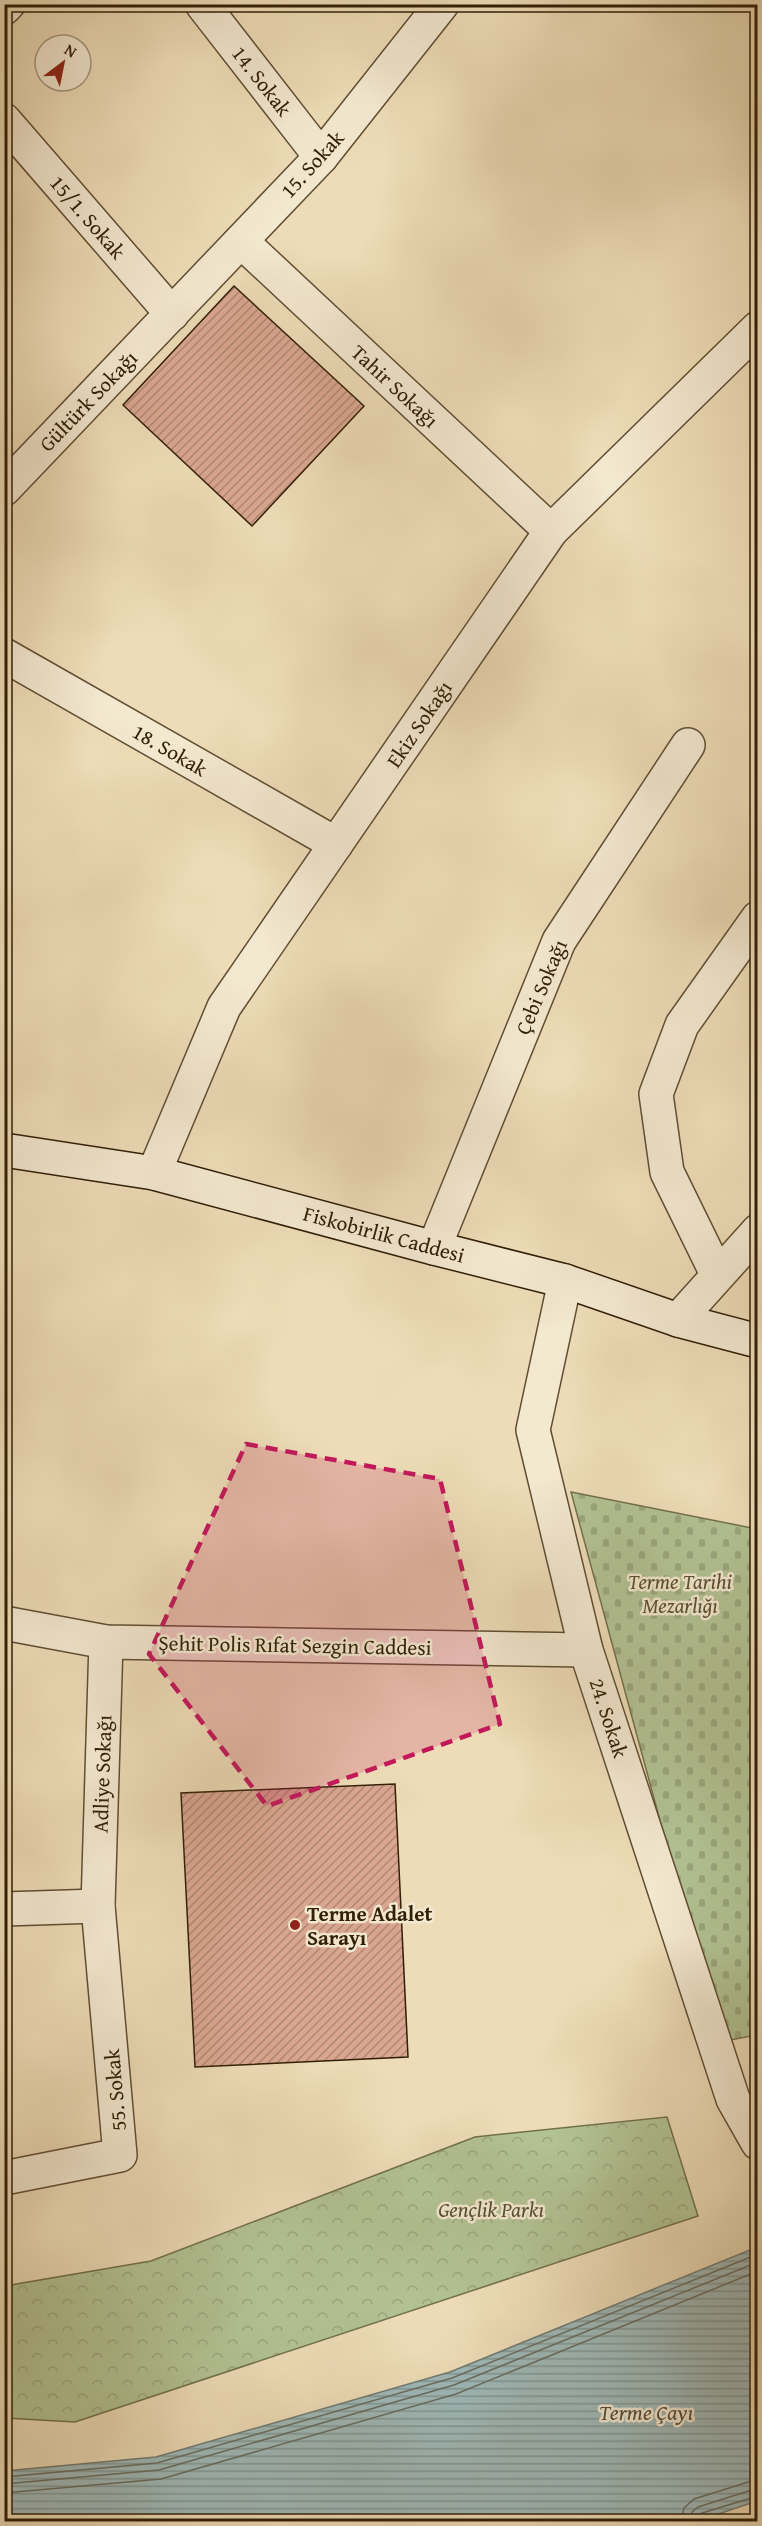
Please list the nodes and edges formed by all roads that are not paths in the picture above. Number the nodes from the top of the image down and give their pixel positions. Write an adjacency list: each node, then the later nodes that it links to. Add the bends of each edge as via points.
1 (8, 4): 4 (street)
2 (202, 4): 6 (street, 14. Sokak)
3 (442, 4): 6 (street, 15. Sokak)
4 (4, 8)
5 (4, 120): 8 (street, 15/1. Sokak)
6 (321, 157): 7 (street, 15. Sokak)
7 (241, 241): 8 (street, 15. Sokak); 11 (street, Tahir Sokağı)
8 (172, 314): 10 (street, Gültürk Sokağı)
9 (758, 328): 11 (street, Ekiz Sokağı)
10 (7, 480)
11 (551, 531): 14 (street, Ekiz Sokağı)
12 (4, 655): 14 (street, 18. Sokak)
13 (688, 746): 19 (street, Çebi Sokağı, via 559,941)
14 (336, 844): 17 (street, Ekiz Sokağı, via 224,1007)
15 (758, 918): 20 (street, via 682,1025 656,1094 667,1172)
16 (4, 1150): 17 (street, Fiskobirlik Caddesi)
17 (154, 1173): 19 (street, Fiskobirlik Caddesi)
18 (758, 1231): 20 (street)
19 (434, 1248): 21 (street, Fiskobirlik Caddesi)
20 (717, 1274): 22 (street)
21 (565, 1281): 22 (street, Fiskobirlik Caddesi); 26 (street, 24. Sokak, via 533,1430)
22 (678, 1320): 23 (street, Fiskobirlik Caddesi)
23 (758, 1341)
24 (4, 1623): 25 (street, Şehit Polis Rıfat Sezgin Caddesi)
25 (106, 1642): 26 (street, Şehit Polis Rıfat Sezgin Caddesi); 27 (street, Adliye Sokağı)
26 (586, 1650): 29 (street, 24. Sokak, via 733,2099)
27 (98, 1906): 28 (street); 30 (street, 55. Sokak, via 120,2155)
28 (4, 1909)
29 (758, 2143)
30 (4, 2178)

